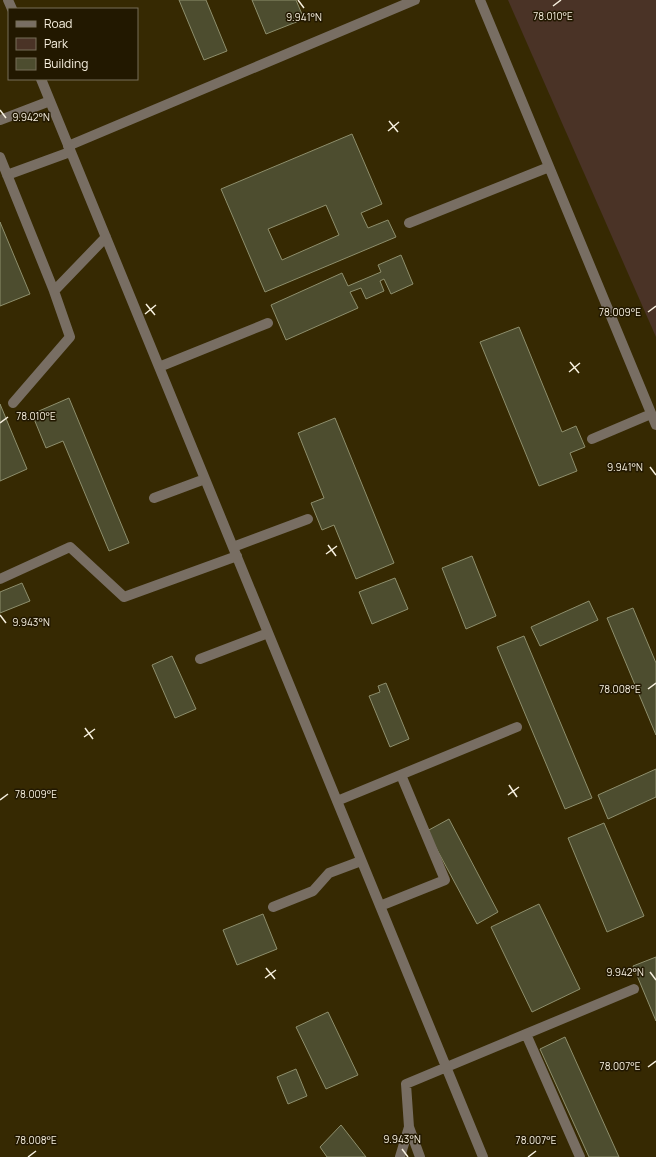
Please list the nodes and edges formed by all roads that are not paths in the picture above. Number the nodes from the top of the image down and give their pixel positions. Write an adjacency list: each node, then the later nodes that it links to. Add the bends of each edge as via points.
1 (415, 0): 6 (lane)
2 (480, 0): 8 (lane)
3 (41, 80): 4 (lane)
4 (50, 101): 5 (lane); 6 (lane)
5 (0, 120)
6 (69, 149): 9 (lane); 11 (lane)
7 (0, 157): 9 (lane)
8 (549, 167): 10 (lane); 16 (lane)
9 (7, 175): 12 (lane)
10 (409, 223)
11 (106, 237): 12 (lane); 14 (lane)
12 (54, 291): 15 (lane, via 70,337)
13 (268, 323): 14 (lane)
14 (159, 367): 19 (lane)
15 (13, 403)
16 (651, 414): 17 (lane); 18 (lane)
17 (656, 425)
18 (592, 439)
19 (205, 479): 20 (lane); 22 (lane)
20 (154, 498)
21 (308, 519): 22 (lane)
22 (235, 552): 23 (lane, via 124,597 70,547); 24 (lane)
23 (0, 579)
24 (268, 633): 25 (lane); 28 (lane)
25 (200, 660)
26 (517, 727): 27 (lane)
27 (401, 775): 28 (lane); 30 (lane, via 445,880)
28 (337, 801): 29 (lane)
29 (362, 861): 30 (lane); 31 (lane, via 329,873 313,891)
30 (380, 906): 34 (lane)
31 (273, 907)
32 (634, 989): 33 (lane)
33 (526, 1034): 34 (lane); 39 (lane)
34 (446, 1067): 35 (lane, via 406,1084); 38 (lane)
35 (409, 1127): 36 (lane); 37 (lane)
36 (400, 1157)
37 (420, 1157)
38 (483, 1157)
39 (580, 1157)

